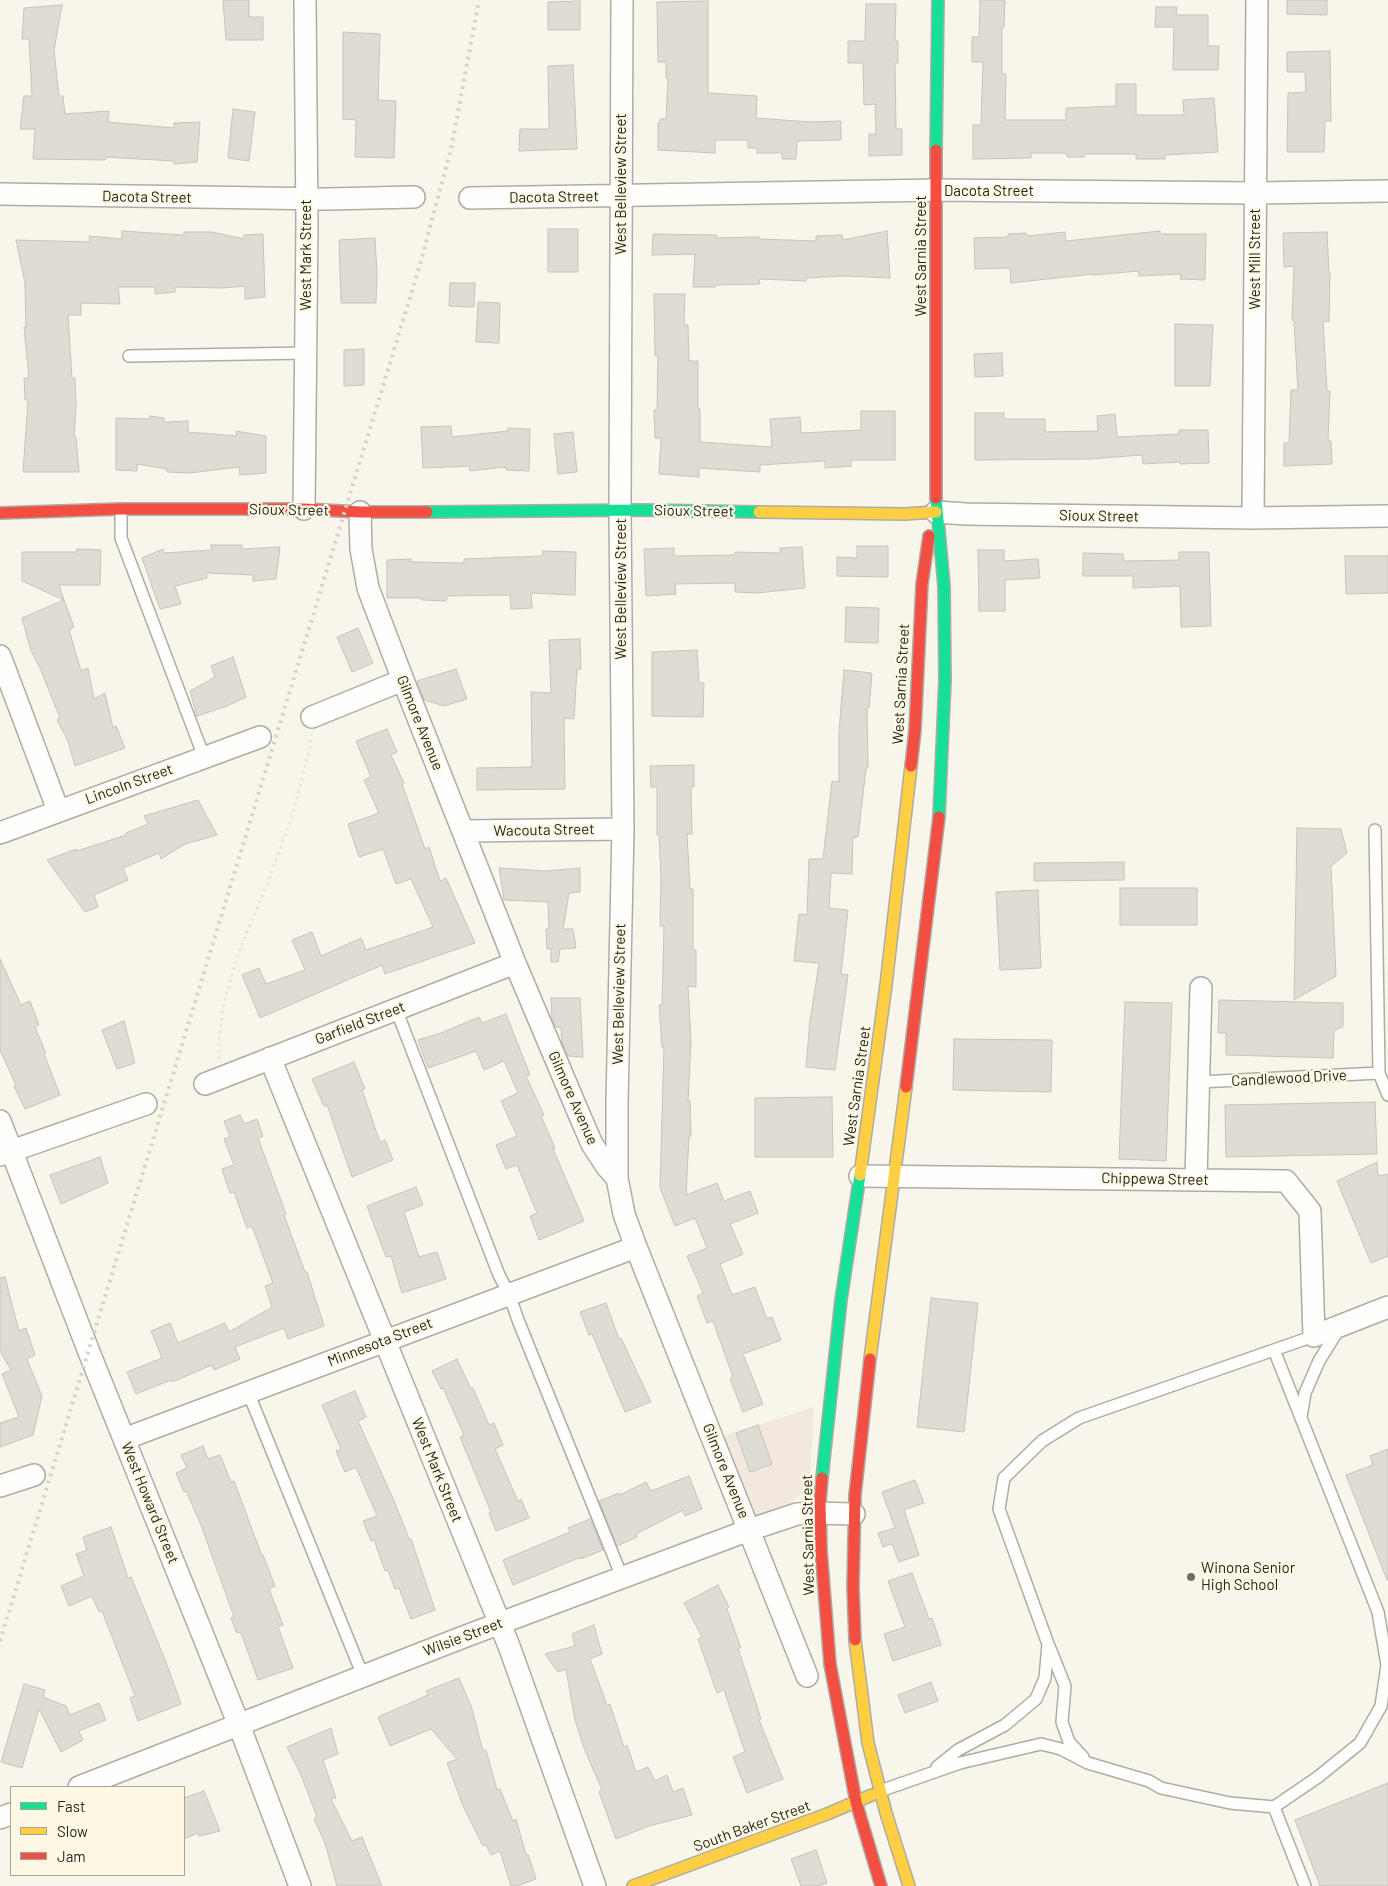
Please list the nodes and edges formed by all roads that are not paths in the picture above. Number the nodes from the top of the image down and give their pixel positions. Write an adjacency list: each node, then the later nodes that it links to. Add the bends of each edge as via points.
1 (305, 0): 12 (street, West Mark Street)
2 (622, 0): 9 (street, West Belleview Street)
3 (938, 0): 5 (street, West Sarnia Street)
4 (1257, 0): 7 (street, West Mill Street)
5 (936, 190): 7 (street, Dacota Street); 9 (street, Dacota Street); 19 (street, West Sarnia Street)
6 (1388, 191): 7 (street, Dacota Street)
7 (1256, 193): 22 (street, West Mill Street)
8 (0, 194): 12 (street, Dacota Street)
9 (621, 196): 11 (street, Dacota Street); 17 (street, West Belleview Street)
10 (414, 197): 12 (street, Dacota Street)
11 (470, 198)
12 (307, 199): 13 (street, West Mark Street)
13 (306, 353): 14 (lane); 16 (street, West Mark Street)
14 (129, 356)
15 (121, 509): 16 (street, Sioux Street); 20 (street, Sioux Street); 27 (lane, via 121,538)
16 (304, 509): 18 (street, Sioux Street)
17 (620, 510): 18 (street, Sioux Street); 19 (street, Sioux Street); 29 (street, West Belleview Street)
18 (360, 512): 24 (street, Gilmore Avenue, via 361,549 368,588)
19 (936, 512): 22 (street, Sioux Street); 45 (street, West Sarnia Street, via 922,584 914,740); 46 (street, West Sarnia Street, via 944,586 941,801)
20 (0, 513)
21 (1388, 516): 22 (street, Sioux Street)
22 (1253, 518)
23 (0, 656): 28 (street)
24 (402, 680): 25 (street); 31 (street, Gilmore Avenue)
25 (312, 717)
26 (260, 737): 27 (street, Lincoln Street)
27 (204, 757): 28 (street, Lincoln Street)
28 (58, 810): 32 (street, Lincoln Street)
29 (623, 829): 31 (street, Wacouta Street); 47 (street, West Belleview Street)
30 (1375, 830): 34 (lane)
31 (464, 831): 33 (street, Gilmore Avenue)
32 (0, 833)
33 (515, 963): 36 (street, Garfield Street); 47 (street, Gilmore Avenue, via 592,1144)
34 (1383, 967): 38 (lane)
35 (1201, 988): 40 (street)
36 (396, 1009): 37 (street, Garfield Street); 50 (lane)
37 (270, 1058): 39 (street, Garfield Street); 54 (street, West Mark Street)
38 (1379, 1073): 40 (lane, Candlewood Drive); 41 (lane)
39 (215, 1080)
40 (1199, 1082): 48 (street)
41 (1388, 1095)
42 (146, 1104): 44 (street)
43 (0, 1121): 44 (street, West Howard Street)
44 (6, 1153): 58 (street, West Howard Street)
45 (860, 1176): 46 (street, Chippewa Street); 61 (street, West Sarnia Street, via 826,1426)
46 (894, 1177): 48 (street, Chippewa Street); 62 (street, West Sarnia Street, via 864,1402)
47 (616, 1178): 49 (street, Gilmore Avenue)
48 (1196, 1179): 53 (street, Chippewa Street, via 1286,1181 1310,1211)
49 (636, 1247): 50 (street, Minnesota Street); 63 (street, Gilmore Avenue)
50 (509, 1294): 54 (street, Minnesota Street); 64 (lane)
51 (1388, 1307): 52 (street)
52 (1340, 1327): 53 (street); 57 (lane, via 1319,1361 1305,1393)
53 (1314, 1336): 55 (lane)
54 (385, 1340): 56 (street, Minnesota Street); 65 (street, West Mark Street)
55 (1274, 1350): 57 (lane); 66 (lane, via 1079,1418 1042,1441 1004,1478 998,1509)
56 (248, 1392): 58 (street, Minnesota Street); 67 (lane)
57 (1301, 1418): 75 (lane, via 1378,1612 1387,1665 1381,1706 1360,1743)
58 (124, 1439): 69 (street, West Howard Street)
59 (34, 1475): 60 (street)
60 (0, 1486)
61 (820, 1514): 62 (street, Wilsie Street); 63 (street, Wilsie Street, via 797,1514); 74 (street, West Sarnia Street, via 830,1664)
62 (854, 1514): 73 (street, West Sarnia Street, via 855,1642 868,1743)
63 (749, 1530): 64 (street, Wilsie Street); 68 (street, Gilmore Avenue)
64 (622, 1577): 65 (street, Wilsie Street)
65 (499, 1623): 67 (street, Wilsie Street); 77 (street, West Mark Street)
66 (1048, 1644): 70 (lane, via 1065,1686 1064,1728 1069,1742); 71 (lane, via 1045,1678 1036,1700 1005,1725 958,1750)
67 (364, 1676): 69 (street, Wilsie Street)
68 (807, 1676)
69 (239, 1724): 72 (street, Wilsie Street); 76 (street, West Howard Street)
70 (1088, 1763): 71 (lane, via 1041,1744); 75 (lane, via 1149,1781 1161,1788 1230,1803)
71 (931, 1772): 73 (lane)
72 (82, 1786)
73 (880, 1791): 74 (street, South Baker Street); 80 (street)
74 (856, 1802): 78 (street, South Baker Street); 79 (street)
75 (1274, 1807): 81 (lane)
76 (300, 1886)
77 (595, 1886)
78 (633, 1886)
79 (882, 1886)
80 (909, 1886)
81 (1305, 1886)

